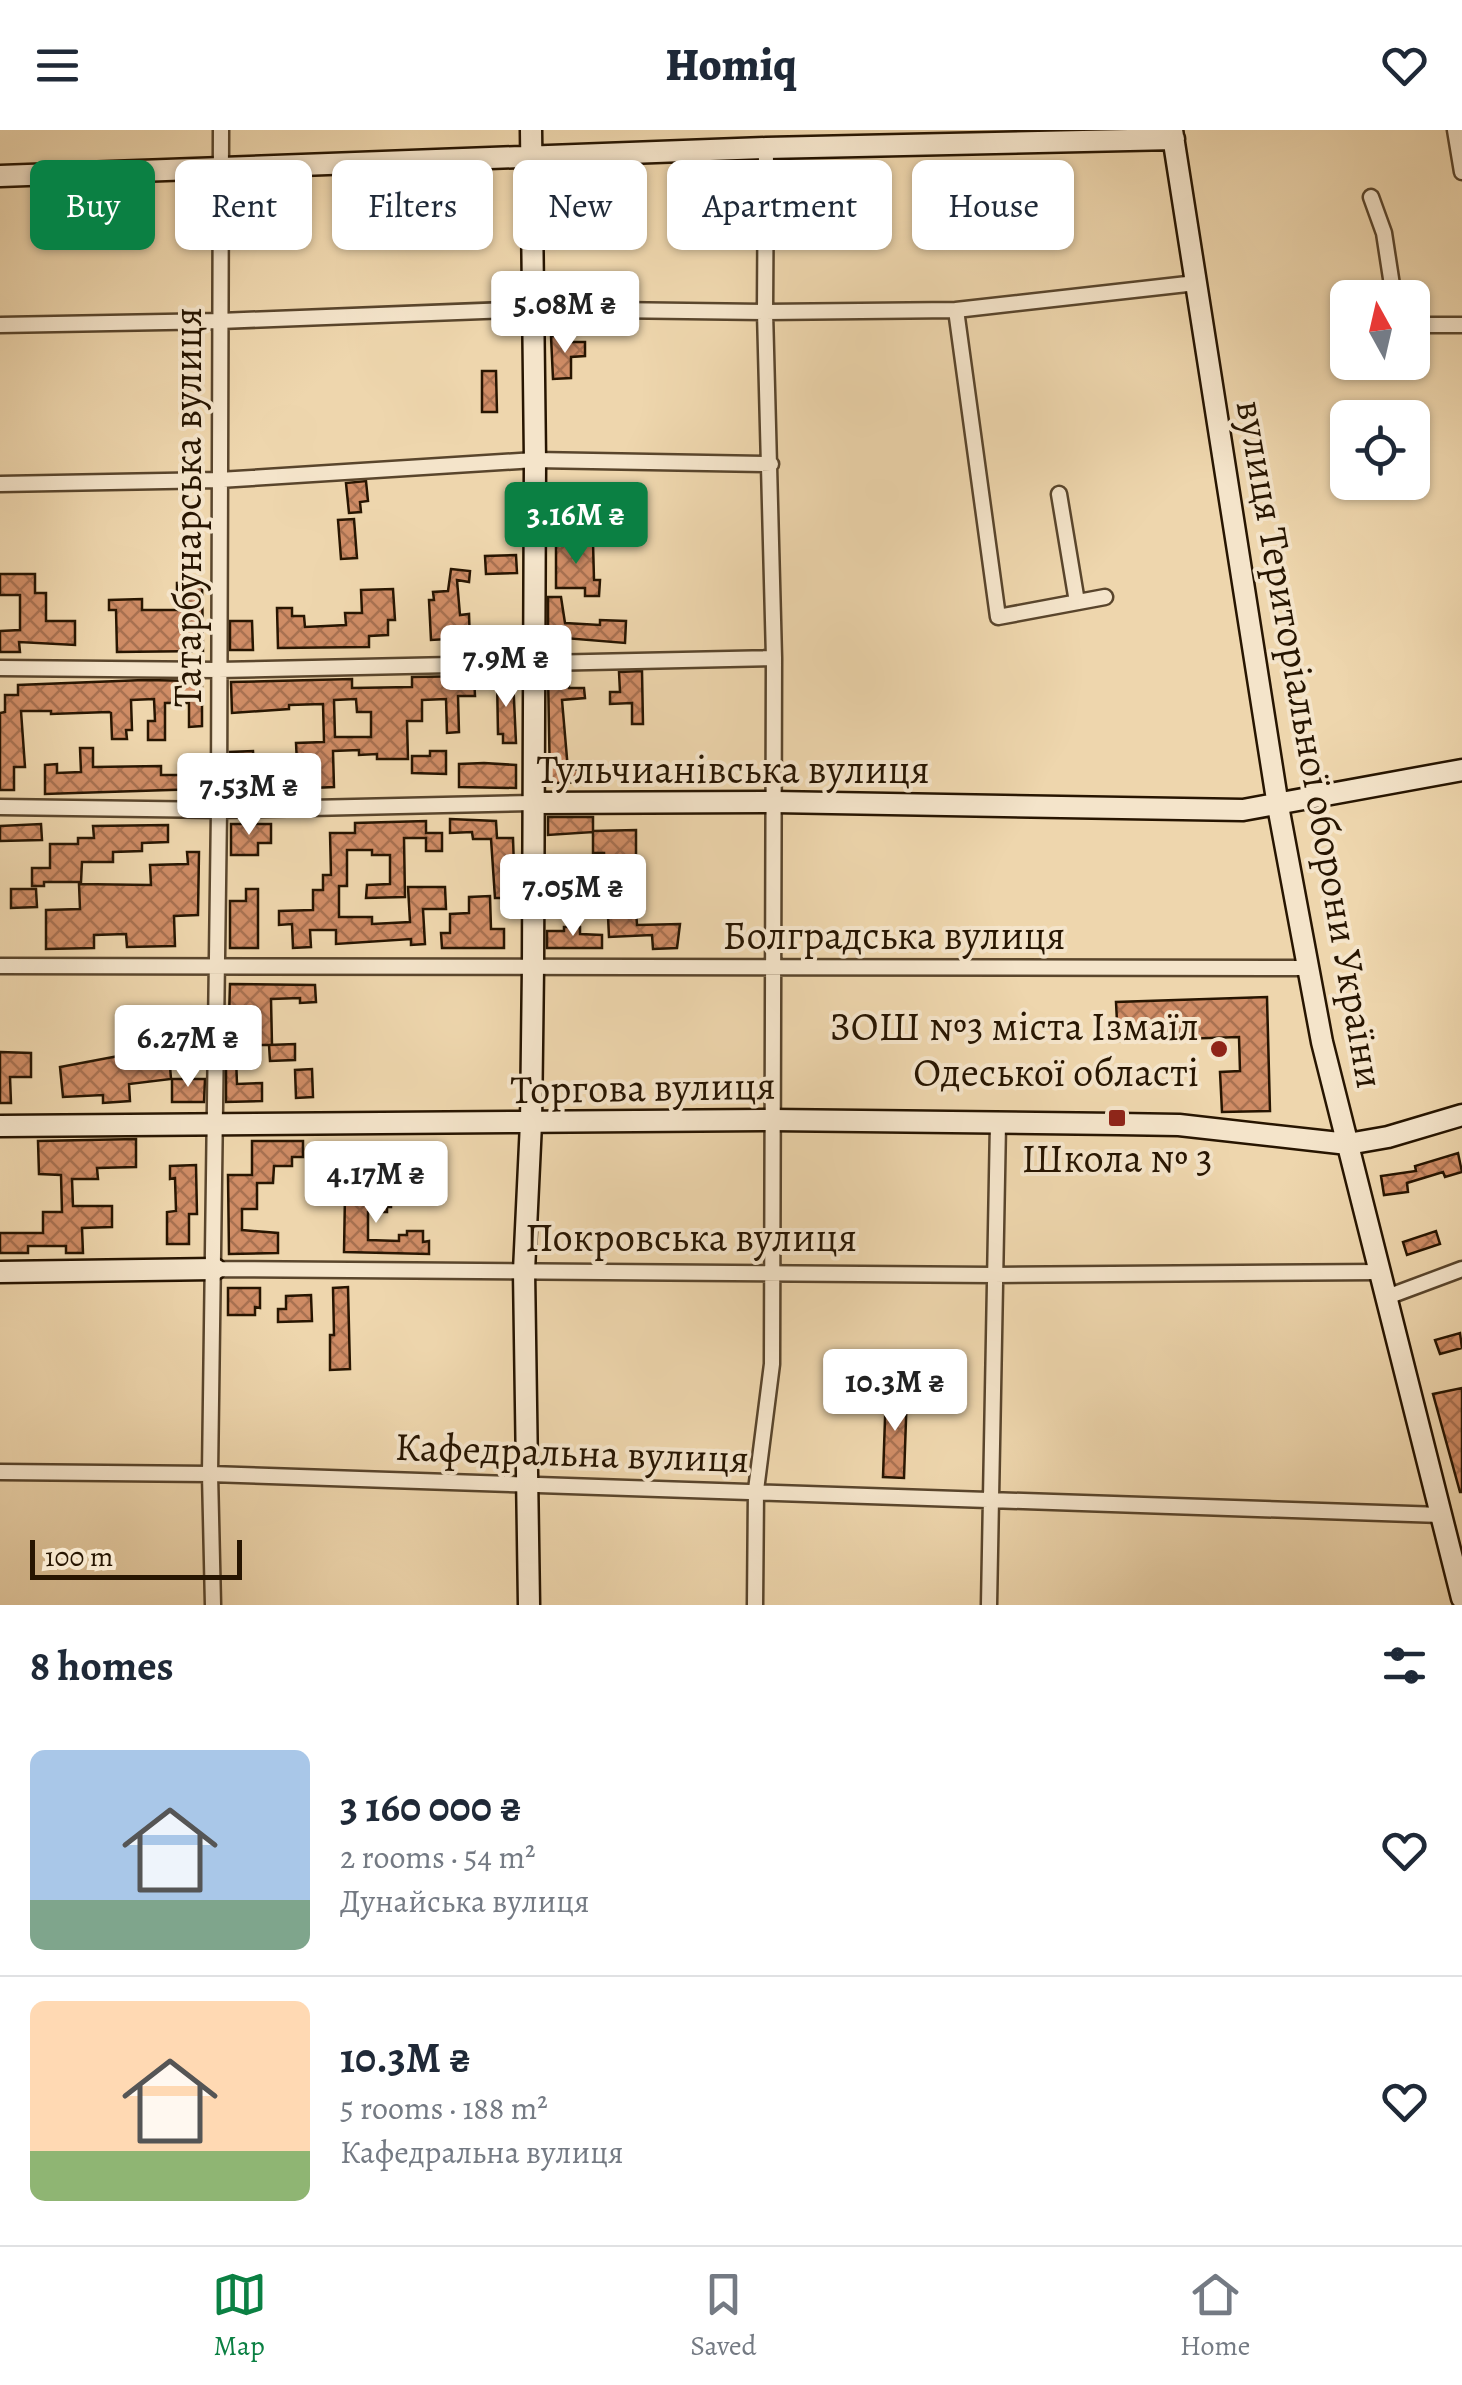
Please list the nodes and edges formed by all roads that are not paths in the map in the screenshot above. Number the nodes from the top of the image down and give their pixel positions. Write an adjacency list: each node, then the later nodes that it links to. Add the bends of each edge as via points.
1 (221, 130): 7 (street, Татарбунарська вулиця)
2 (531, 130): 6 (street)
3 (1455, 130): 10 (street)
4 (1173, 135): 5 (street); 15 (street, вулиця Територіальної оборони України)
5 (766, 148): 6 (street); 18 (street)
6 (532, 158): 8 (street); 16 (street)
7 (221, 160)
8 (312, 165)
9 (175, 170): 11 (street)
10 (1462, 172)
11 (0, 176)
12 (1371, 196): 14 (street)
13 (220, 250): 19 (street, Татарбунарська вулиця)
14 (1391, 280)
15 (1196, 282): 17 (street); 37 (street, вулиця Територіальної оборони України)
16 (533, 309): 18 (street); 19 (street); 23 (street)
17 (956, 310): 18 (street); 29 (street, via 998,616)
18 (766, 312): 24 (street)
19 (220, 321): 20 (street); 25 (street, Татарбунарська вулиця)
20 (0, 325)
21 (1462, 325): 22 (street)
22 (1430, 326)
23 (534, 460): 24 (street); 25 (street); 31 (street)
24 (770, 464): 30 (street)
25 (219, 480): 26 (street); 33 (street, Татарбунарська вулиця)
26 (0, 484)
27 (1059, 494): 29 (street)
28 (1104, 597): 29 (street)
29 (1077, 602)
30 (774, 658): 31 (street); 35 (street)
31 (535, 661): 33 (street); 36 (street)
32 (0, 668): 33 (street)
33 (218, 670): 39 (street, Татарбунарська вулиця)
34 (1462, 770): 37 (street, Тульчианівська вулиця)
35 (774, 802): 36 (street, Тульчианівська вулиця); 37 (street, Тульчианівська вулиця); 43 (street)
36 (532, 803): 39 (street, Тульчианівська вулиця); 42 (street)
37 (1278, 806): 44 (street, вулиця Територіальної оборони України)
38 (0, 808): 39 (street, Тульчианівська вулиця)
39 (219, 810): 40 (street, Татарбунарська вулиця)
40 (215, 965): 41 (street, Болградська вулиця); 42 (street, Болградська вулиця); 48 (street, Татарбунарська вулиця)
41 (0, 966)
42 (533, 967): 43 (street, Болградська вулиця); 49 (street)
43 (773, 968): 44 (street, Болградська вулиця); 46 (street)
44 (1307, 968): 51 (street, вулиця Територіальної оборони України)
45 (1462, 1115): 51 (street, Торгова вулиця)
46 (772, 1120): 47 (street, Торгова вулиця); 49 (street, Торгова вулиця); 56 (street)
47 (998, 1122): 51 (street, Торгова вулиця, via 1178,1125); 58 (street)
48 (214, 1123): 49 (street, Торгова вулиця); 50 (street, Торгова вулиця); 52 (street, Татарбунарська вулиця)
49 (531, 1123): 54 (street)
50 (0, 1126)
51 (1348, 1144): 57 (street, вулиця Територіальної оборони України)
52 (215, 1269): 54 (street, Покровська вулиця); 55 (street, Покровська вулиця); 61 (street, Татарбунарська вулиця)
53 (1462, 1270): 59 (street)
54 (524, 1271): 56 (street, Покровська вулиця); 62 (street)
55 (0, 1272)
56 (770, 1272): 58 (street, Покровська вулиця); 63 (street, via 772,1364)
57 (1381, 1272): 58 (street, Покровська вулиця); 59 (street, вулиця Територіальної оборони України)
58 (994, 1275): 64 (street)
59 (1387, 1297): 65 (street, вулиця Територіальної оборони України)
60 (0, 1472): 61 (street, Кафедральна вулиця)
61 (210, 1474): 62 (street, Кафедральна вулиця); 67 (street, Татарбунарська вулиця)
62 (530, 1483): 63 (street, Кафедральна вулиця); 68 (street)
63 (756, 1490): 64 (street, Кафедральна вулиця); 69 (street)
64 (990, 1499): 65 (street, Кафедральна вулиця); 70 (street)
65 (1442, 1514): 66 (street, вулиця Територіальної оборони України)
66 (1462, 1598)
67 (212, 1605)
68 (529, 1605)
69 (754, 1605)
70 (989, 1605)

